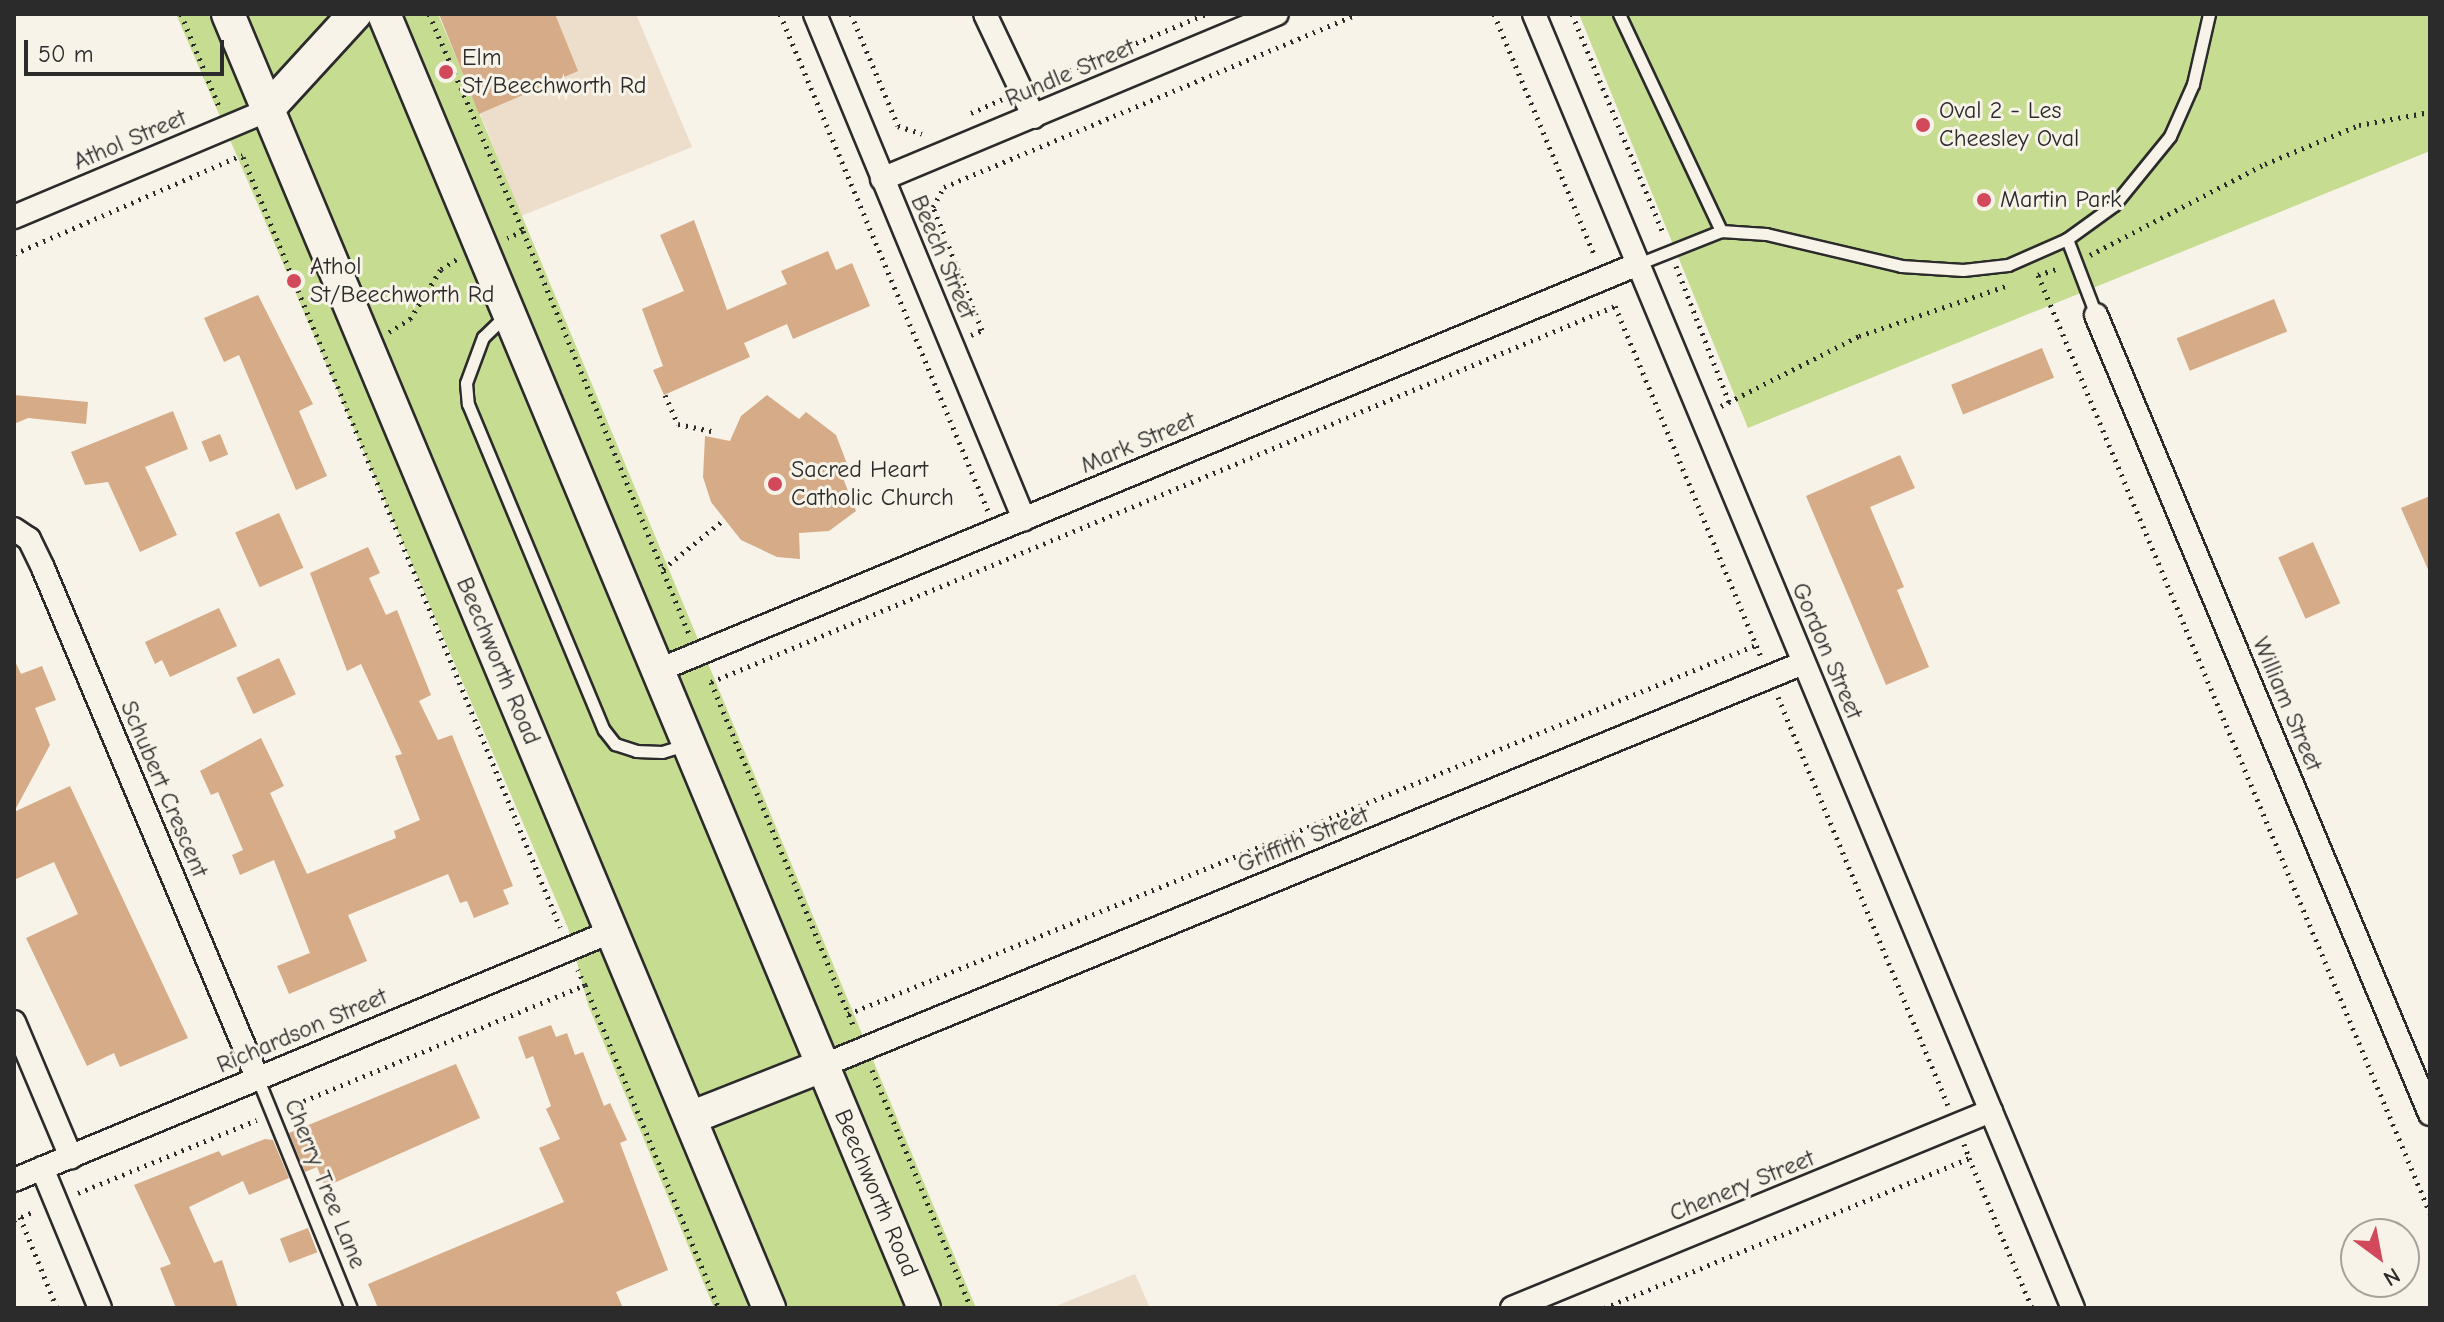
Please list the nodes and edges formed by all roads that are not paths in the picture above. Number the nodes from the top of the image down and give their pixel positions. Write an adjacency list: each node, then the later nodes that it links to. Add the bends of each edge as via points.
1 (228, 14): 10 (main road, Beechworth Road)
2 (355, 14): 10 (main road)
3 (384, 14): 17 (main road, Beechworth Road)
4 (815, 14): 12 (street, Beech Street)
5 (985, 14): 11 (street)
6 (1277, 14): 11 (street, Rundle Street)
7 (1534, 14): 16 (street, Gordon Street)
8 (1619, 14): 14 (lane)
9 (2209, 14): 15 (lane, via 2193,84 2170,136 2114,205)
10 (266, 111): 13 (street, Athol Street); 24 (main road, Beechworth Road)
11 (1034, 117): 12 (street, Rundle Street)
12 (882, 179): 19 (street, Beech Street)
13 (14, 217)
14 (1721, 231): 15 (lane, via 1766,234 1901,266 1963,270 2008,265); 16 (lane)
15 (2067, 239): 18 (lane)
16 (1638, 264): 19 (street, Mark Street); 21 (street, Gordon Street)
17 (507, 313): 22 (main road, Beechworth Road); 23 (lane, via 483,337 466,383 468,404 604,730 615,744 636,751 662,752)
18 (2096, 315): 29 (street, William Street)
19 (1024, 519): 22 (street, Mark Street)
20 (14, 529): 27 (street, Schubert Crescent, via 29,539 43,568)
21 (1803, 663): 26 (street, Griffith Street); 28 (street, Gordon Street)
22 (659, 670): 23 (main road, Beechworth Road)
23 (687, 744): 26 (main road, Beechworth Road)
24 (610, 932): 27 (street, Richardson Street); 30 (main road, Beechworth Road)
25 (14, 1022): 31 (street)
26 (822, 1066): 30 (main road); 37 (main road, Beechworth Road)
27 (257, 1077): 31 (street, Richardson Street); 35 (lane, Cherry Tree Lane)
28 (1991, 1111): 38 (street, Chenery Street); 39 (street, Gordon Street)
29 (2430, 1114)
30 (690, 1118): 36 (main road, Beechworth Road)
31 (71, 1157): 32 (street, Richardson Street)
32 (42, 1168): 33 (street, Richardson Street); 34 (street)
33 (14, 1180)
34 (100, 1308)
35 (351, 1308)
36 (769, 1308)
37 (924, 1308)
38 (1512, 1308)
39 (2073, 1308)

